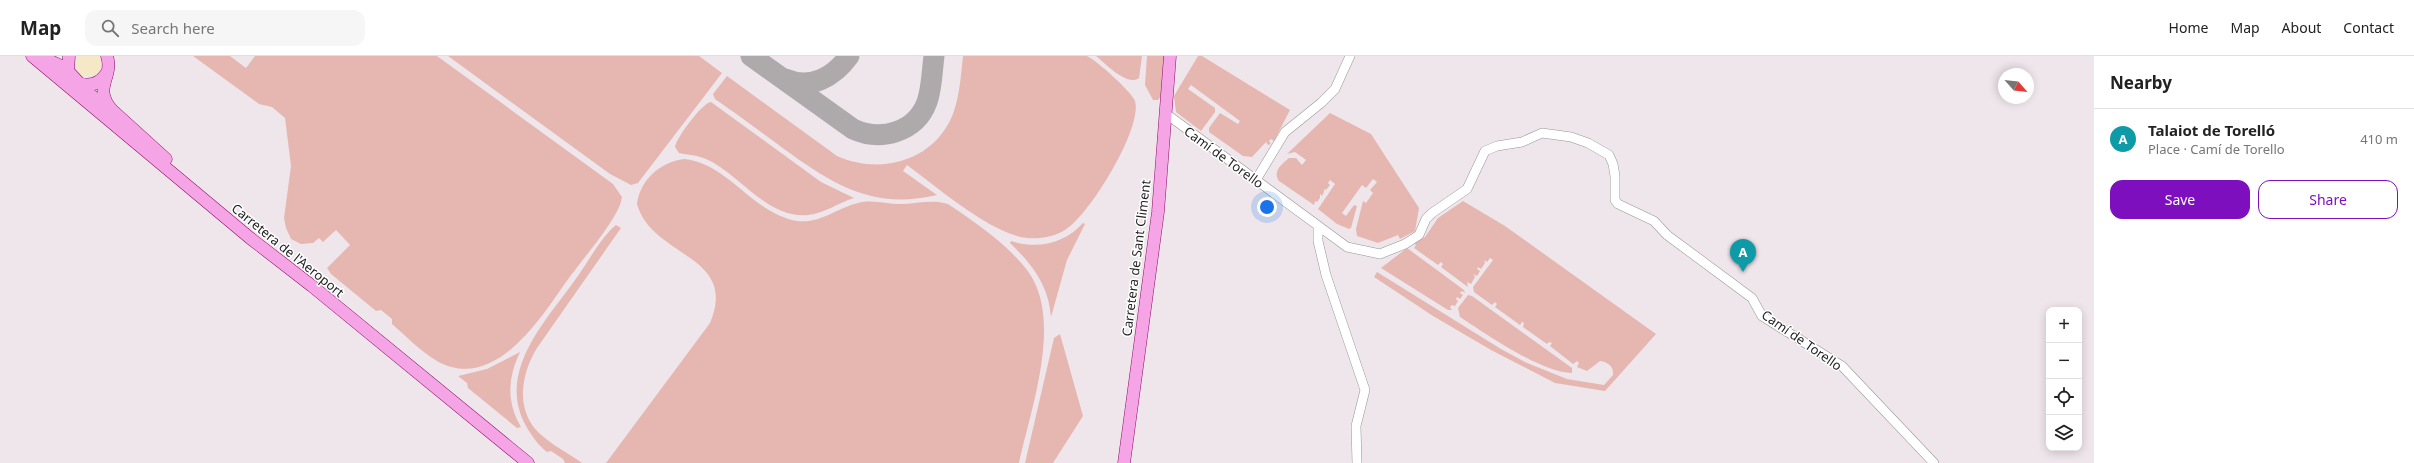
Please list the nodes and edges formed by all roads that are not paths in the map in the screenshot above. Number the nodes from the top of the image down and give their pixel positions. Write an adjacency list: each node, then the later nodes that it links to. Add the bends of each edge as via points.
1 (32, 56): 11 (main road, Carretera de l'Aeroport)
2 (40, 56): 7 (main road, via 63,67)
3 (69, 56): 7 (main road)
4 (107, 56): 8 (main road, via 109,65)
5 (1170, 56): 10 (main road, Carretera de Sant Climent)
6 (1350, 56): 12 (street, via 1334,89 1321,103 1284,132)
7 (69, 73): 9 (main road)
8 (106, 74): 9 (main road, via 93,85); 14 (main road, via 102,94 112,110)
9 (79, 83): 11 (main road, via 141,142)
10 (1165, 113): 12 (street, Camí de Torello); 16 (main road, Carretera de Sant Climent, via 1157,219)
11 (161, 165): 14 (main road, Carretera de l'Aeroport)
12 (1256, 180): 13 (street, Camí de Torello)
13 (1318, 226): 17 (street, via 1318,241 1326,275 1365,390 1356,426); 18 (street, Camí de Torello, via 1352,250 1387,253 1419,235 1428,217 1467,189 1481,156 1488,149 1522,142 1544,133 1588,143 1609,155 1613,164 1615,200 1618,204 1654,221 1667,235 1752,298 1762,316 1842,366)
14 (312, 286): 15 (main road, Carretera de l'Aeroport)
15 (528, 463)
16 (1124, 463)
17 (1357, 463)
18 (1934, 463)

